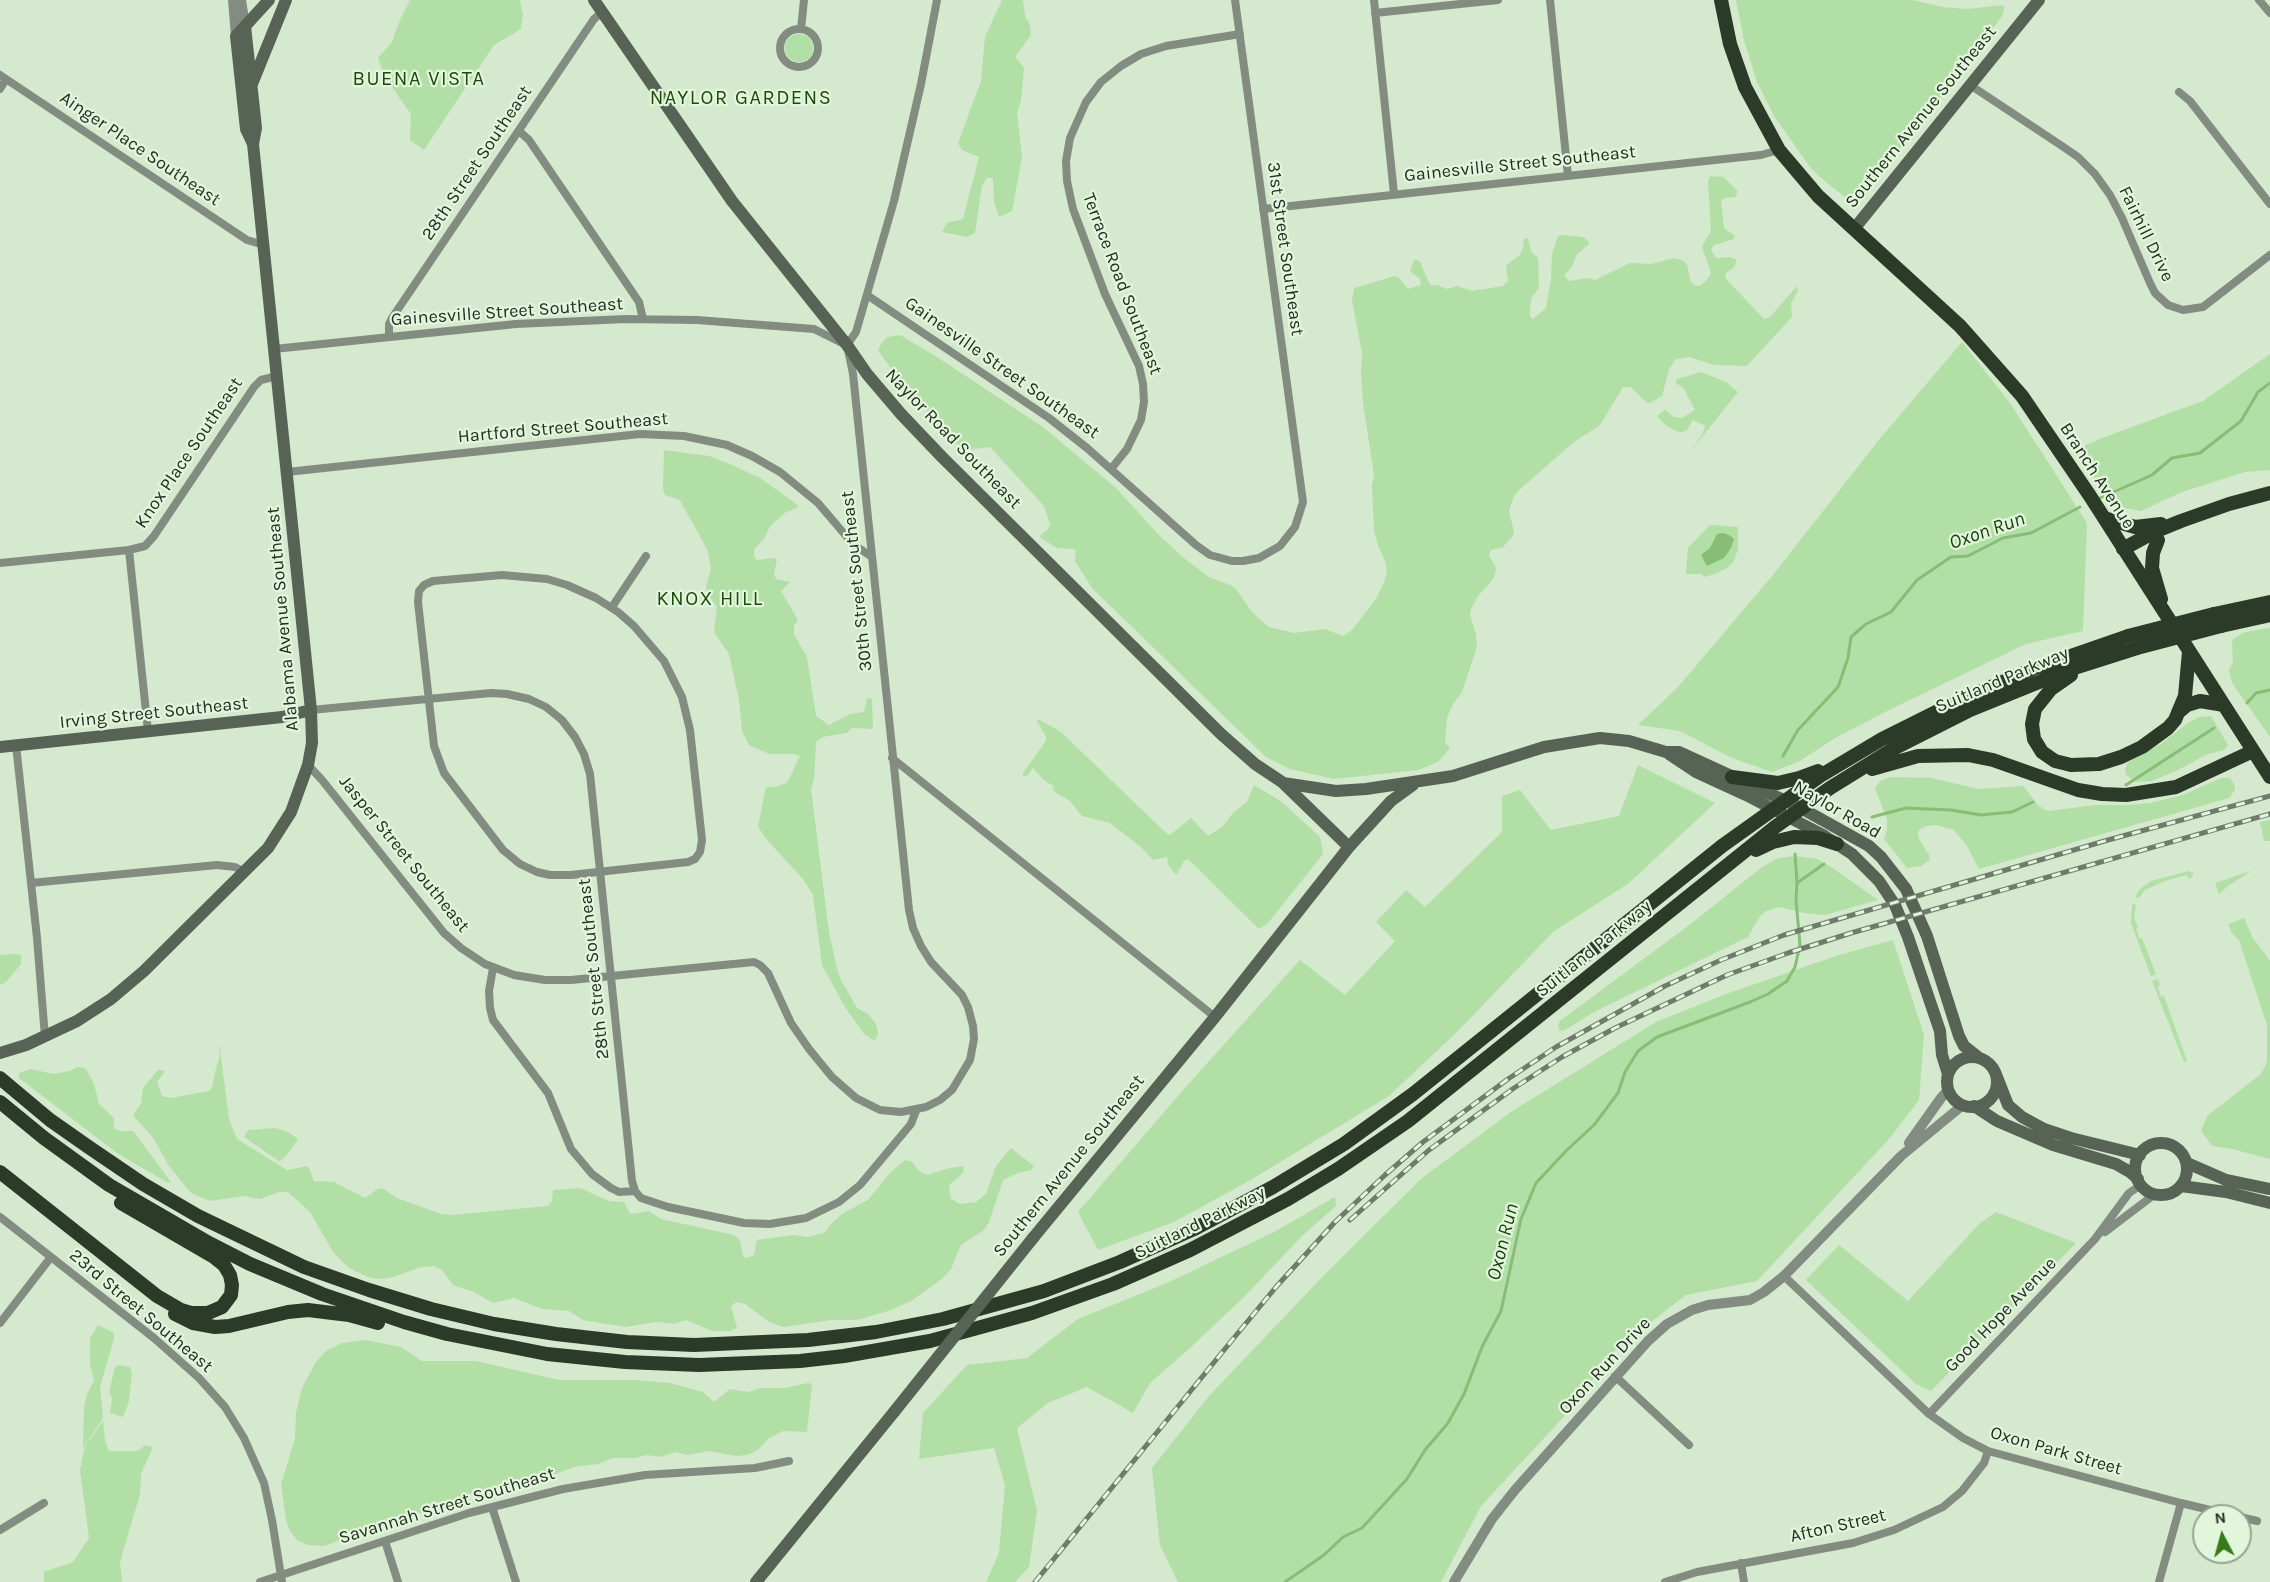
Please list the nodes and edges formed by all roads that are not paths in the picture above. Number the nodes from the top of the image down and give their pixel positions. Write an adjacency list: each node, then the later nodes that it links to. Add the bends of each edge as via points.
1 (233, 0): 21 (street)
2 (241, 0): 18 (street)
3 (269, 0): 18 (main road)
4 (286, 0): 23 (main road, Alabama Avenue Southeast)
5 (594, 0): 15 (main road, Naylor Road Southeast)
6 (804, 0): 19 (street)
7 (937, 0): 37 (street, via 894,201)
8 (1235, 0): 20 (street, 31st Street Southeast)
9 (1374, 0): 16 (street)
10 (1498, 0): 16 (street)
11 (1551, 0): 30 (street)
12 (1721, 0): 29 (highway, Branch Avenue, via 1744,87)
13 (2259, 0): 17 (street)
14 (2036, 1): 24 (main road, Southern Avenue Southeast)
15 (602, 12): 27 (street, 28th Street Southeast); 40 (main road, Naylor Road Southeast, via 726,193)
16 (1375, 13): 31 (street)
17 (2270, 13)
18 (245, 26): 21 (main road); 23 (main road, Alabama Avenue Southeast)
19 (801, 29): 19 (street, via 787,33 780,46 784,60 797,67 811,63 818,50 814,36)
20 (1240, 34): 33 (street, 31st Street Southeast); 43 (street, Terrace Road Southeast, via 1166,46 1120,66 1086,102 1070,138 1066,161 1073,209 1143,384 1141,420 1127,449)
21 (236, 36): 28 (main road, Alabama Avenue Southeast, via 246,129)
22 (3, 77): 25 (street); 35 (street, Ainger Place Southeast, via 247,240)
23 (251, 85): 28 (main road, Alabama Avenue Southeast, via 256,128)
24 (1970, 85): 34 (main road, Southern Avenue Southeast); 36 (street, Fairhill Drive, via 2078,157 2095,174 2122,218 2155,293 2168,304 2183,310 2203,307)
25 (0, 89)
26 (2179, 92): 32 (street)
27 (519, 131): 38 (street, via 529,140 639,302); 39 (street, 28th Street Southeast, via 392,318)
28 (253, 144): 35 (main road, Alabama Avenue Southeast)
29 (1779, 150): 30 (street, Gainesville Street Southeast, via 1761,156); 34 (highway, Branch Avenue, via 1818,196)
30 (1568, 176): 31 (street, Gainesville Street Southeast)
31 (1394, 194): 33 (street, Gainesville Street Southeast)
32 (2270, 204)
33 (1263, 208): 46 (street, 31st Street Southeast)
34 (1854, 229): 47 (highway, Branch Avenue, via 1987,354 2022,396)
35 (264, 245): 41 (main road, Alabama Avenue Southeast)
36 (2270, 255)
37 (867, 295): 40 (street, via 856,332); 43 (street, Gainesville Street Southeast, via 1049,418)
38 (643, 319): 39 (street, Gainesville Street Southeast, via 516,324); 40 (street, Gainesville Street Southeast, via 814,329)
39 (389, 337): 41 (street, Gainesville Street Southeast)
40 (847, 345): 53 (street, 30th Street Southeast); 77 (main road, Naylor Road Southeast, via 942,457 1221,734)
41 (274, 349): 42 (main road, Alabama Avenue Southeast)
42 (277, 376): 44 (main road, Alabama Avenue Southeast); 50 (street, Knox Place Southeast, via 256,384 154,536 145,546)
43 (1111, 469): 46 (street, Gainesville Street Southeast, via 1200,549 1221,559 1259,558 1280,546 1296,526)
44 (287, 472): 53 (street, Hartford Street Southeast, via 640,434 684,436 727,445 780,472); 64 (main road, Alabama Avenue Southeast)
45 (2270, 493): 48 (highway)
46 (1303, 502)
47 (2104, 518): 48 (highway, via 2135,527); 51 (highway, Branch Avenue)
48 (2181, 521): 49 (highway); 51 (highway, via 2154,532)
49 (2158, 540): 51 (highway); 59 (highway, via 2152,568)
50 (129, 550): 54 (street); 66 (street)
51 (2126, 553): 59 (highway, Branch Avenue)
52 (646, 556): 56 (street)
53 (872, 557): 72 (street, 30th Street Southeast)
54 (0, 563)
55 (2270, 602): 58 (highway, Suitland Parkway)
56 (612, 607): 62 (street, via 567,585 542,578 476,576 429,582 420,591 418,602); 86 (street, via 653,646 682,697 692,744 701,847 698,856 688,862)
57 (2270, 615): 58 (highway, Suitland Parkway)
58 (2217, 620): 61 (highway, Suitland Parkway, bridge); 71 (highway, Suitland Parkway, bridge, via 2128,636 2059,659 1982,690)
59 (2169, 621): 60 (highway, Branch Avenue)
60 (2189, 652): 63 (highway, Branch Avenue); 65 (highway, via 2187,689)
61 (2098, 660): 65 (highway, via 2051,689 2035,709 2034,739 2048,757 2071,765 2109,761 2152,741); 74 (highway, Suitland Parkway, via 1970,710)
62 (429, 699): 64 (street, 28th Street Southeast); 86 (street, via 434,746 443,770 503,850 541,873); 86 (street, 28th Street Southeast, via 491,693 521,696 554,713 575,737 590,774)
63 (2224, 705): 65 (highway, via 2195,702); 69 (highway, Branch Avenue)
64 (311, 710): 66 (main road, Irving Street Southeast, via 282,717); 73 (main road, Alabama Avenue Southeast)
65 (2180, 711)
66 (148, 731): 67 (main road, Irving Street Southeast)
67 (16, 746): 68 (main road, Irving Street Southeast); 87 (street)
68 (0, 747)
69 (2253, 751): 74 (highway, via 2176,787 2126,795 2078,790 1968,755 1918,756); 76 (highway, Branch Avenue)
70 (1666, 752): 75 (main road, Naylor Road, via 1679,752); 78 (main road, Naylor Road, via 1629,741 1600,738 1544,747 1453,776); 79 (main road, Naylor Road, via 1695,772)
71 (1856, 755): 75 (highway, via 1784,782); 79 (highway, Suitland Parkway)
72 (892, 758): 90 (street); 101 (street, 30th Street Southeast, via 913,928 932,962 962,995 974,1032 970,1060 962,1077 940,1100)
73 (308, 765): 85 (main road, Alabama Avenue Southeast, via 288,819); 88 (street, Jasper Street Southeast, via 446,935)
74 (1850, 776): 80 (highway, Suitland Parkway)
75 (1732, 777): 79 (main road, Naylor Road)
76 (2270, 777)
77 (1282, 782): 78 (main road, Naylor Road, via 1336,791); 83 (main road, Naylor Road Southeast)
78 (1419, 782): 83 (main road, Southern Avenue Southeast, via 1391,801)
79 (1779, 804): 80 (main road, Naylor Road); 81 (main road, Naylor Road); 96 (highway, Suitland Parkway, via 1433,1079 1322,1158 1247,1202 1146,1251 1044,1291 969,1313 852,1335 727,1345 602,1340 474,1319 413,1303 286,1259 215,1225 109,1162)
80 (1801, 808): 81 (highway, Suitland Parkway); 93 (main road, Naylor Road, via 1869,846 1906,889 1927,936 1959,1036)
81 (1789, 816): 82 (main road, Naylor Road); 84 (highway, Suitland Parkway)
82 (1837, 844): 84 (highway, via 1811,837 1788,838); 95 (main road, Naylor Road, via 1860,861 1895,904 1940,1031)
83 (1349, 847): 90 (main road, Southern Avenue Southeast)
84 (1725, 867): 119 (highway, Suitland Parkway, via 1377,1143 1242,1224 1140,1273 1057,1305 952,1336 844,1356 751,1364 673,1365)
85 (245, 872): 87 (street, via 217,865); 91 (main road, Alabama Avenue Southeast, via 127,987 88,1015)
86 (600, 872): 89 (street, 28th Street Southeast)
87 (31, 883): 91 (street)
88 (493, 968): 89 (street, Jasper Street Southeast, via 545,980); 111 (street, via 489,991 493,1020 548,1093 571,1149 592,1174 611,1188)
89 (612, 976): 101 (street, Jasper Street Southeast, via 760,965 768,973 802,1041 844,1088 880,1110); 111 (street, 28th Street Southeast)
90 (1215, 1017): 139 (main road, Southern Avenue Southeast, bridge)
91 (45, 1036): 92 (main road, Alabama Avenue Southeast)
92 (0, 1053)
93 (1978, 1058): 94 (main road); 95 (main road, via 1957,1062)
94 (1995, 1072): 100 (main road, via 1994,1094); 102 (main road, via 2008,1105 2022,1117 2071,1138)
95 (1948, 1074): 97 (main road)
96 (0, 1078)
97 (1948, 1090): 99 (main road); 103 (street, Oxon Run Drive)
98 (0, 1102): 106 (highway)
99 (1960, 1104): 100 (main road); 103 (street, Oxon Run Drive)
100 (1974, 1106): 107 (main road, via 1997,1121 2053,1145 2116,1164)
101 (916, 1111): 111 (street, via 911,1124 860,1185 839,1202 806,1218 770,1224 744,1223 668,1207)
102 (2140, 1155): 104 (main road, via 2152,1145 2168,1144); 107 (main road, via 2136,1171)
103 (1901, 1156): 116 (street, Oxon Run Drive)
104 (2187, 1163): 108 (main road); 109 (main road, via 2226,1180)
105 (0, 1172): 117 (highway)
106 (92, 1173): 117 (highway, via 123,1204 219,1261 231,1280 232,1290 226,1304 208,1313 186,1312); 119 (highway, via 209,1243 306,1288 404,1322)
107 (2139, 1182): 110 (main road); 114 (street, Good Hope Avenue)
108 (2181, 1186): 110 (main road, via 2169,1194); 112 (main road)
109 (2270, 1189)
110 (2155, 1194): 114 (street, Good Hope Avenue)
111 (638, 1195)
112 (2270, 1203)
113 (0, 1217): 115 (street, 23rd Street Southeast)
114 (2095, 1239): 121 (street, Good Hope Avenue)
115 (51, 1257): 118 (street); 134 (street, 23rd Street Southeast, via 187,1367 225,1407 264,1483)
116 (1784, 1276): 120 (street, Oxon Run Drive, via 1753,1299 1708,1305 1682,1315 1648,1341); 121 (street, Oxon Park Street)
117 (157, 1296): 119 (highway, via 180,1317 200,1325 229,1326 288,1312 329,1311 447,1342)
118 (0, 1323)
119 (520, 1349)
120 (1615, 1376): 122 (street); 140 (street, Oxon Run Drive, via 1492,1519)
121 (1929, 1413): 123 (street, Oxon Park Street)
122 (1689, 1445)
123 (1988, 1450): 126 (street, Oxon Park Street); 133 (street, Afton Street, via 1984,1463 1962,1491 1916,1520 1853,1543)
124 (789, 1461): 128 (street, Savannah Street Southeast, via 755,1468 636,1477 562,1489)
125 (44, 1503): 131 (street)
126 (2181, 1503): 127 (street, Oxon Park Street); 135 (street)
127 (2192, 1506)
128 (492, 1507): 132 (street, Savannah Street Southeast); 138 (street)
129 (2252, 1520): 130 (street)
130 (2257, 1521)
131 (0, 1530)
132 (385, 1541): 134 (street, Savannah Street Southeast); 137 (street)
133 (1741, 1563): 141 (street, Afton Street); 142 (street)
134 (281, 1579): 136 (street, Savannah Street Southeast)
135 (2161, 1581)
136 (260, 1582)
137 (398, 1582)
138 (516, 1582)
139 (756, 1582)
140 (1454, 1582)
141 (1665, 1582)
142 (1744, 1582)

